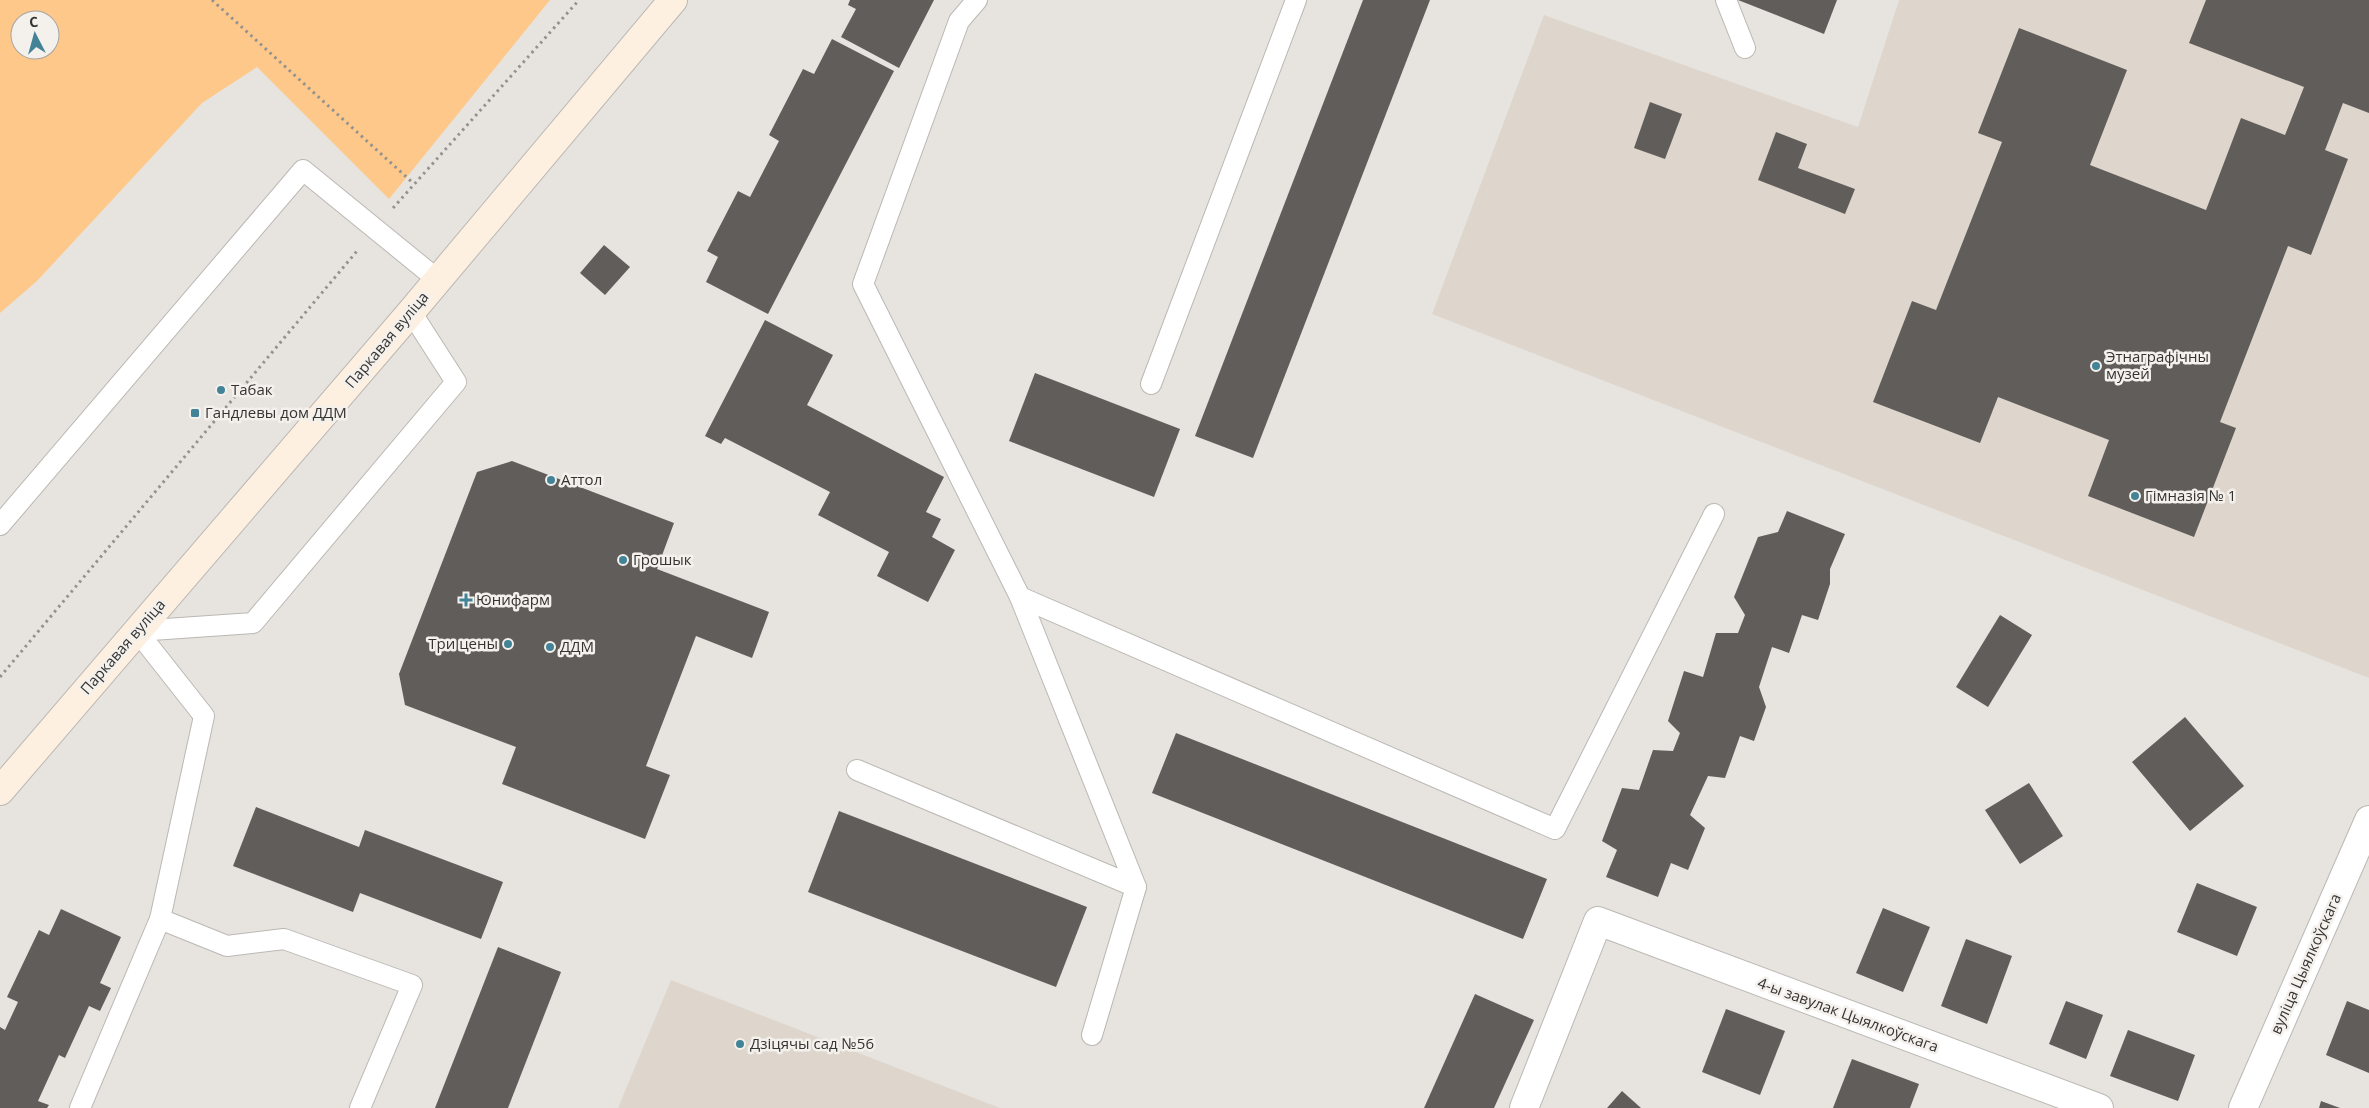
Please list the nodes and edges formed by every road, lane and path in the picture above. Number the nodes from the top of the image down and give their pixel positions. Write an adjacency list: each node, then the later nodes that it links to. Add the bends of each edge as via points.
1 (212, 0): 8 (path)
2 (579, 0): 8 (path)
3 (673, 0): 10 (main road, Паркавая вуліца)
4 (977, 0): 15 (lane, via 959,21 863,284)
5 (1296, 0): 12 (lane)
6 (1726, 0): 7 (lane)
7 (1745, 48)
8 (414, 183): 9 (path)
9 (376, 229): 10 (lane); 14 (lane, via 303,170); 17 (path)
10 (438, 280): 11 (main road, Паркавая вуліца)
11 (410, 312): 16 (main road, Паркавая вуліца); 16 (lane, via 456,382 253,623)
12 (1152, 384)
13 (1714, 514): 15 (lane, via 1555,829)
14 (0, 525)
15 (1020, 597): 22 (lane)
16 (137, 631): 19 (main road, Паркавая вуліца); 23 (lane, via 204,716)
17 (0, 677)
18 (857, 770): 22 (lane)
19 (0, 791)
20 (2369, 820): 21 (street, вуліца Цыялкоўскага)
21 (2362, 855): 29 (street, вуліца Цыялкоўскага)
22 (1136, 886): 24 (lane)
23 (160, 919): 25 (lane); 26 (lane, via 227,946 284,939 412,985)
24 (1092, 1035)
25 (80, 1108)
26 (360, 1108)
27 (1524, 1108): 28 (street, 4-ы завулак Цыялкоўскага, via 1598,921)
28 (2100, 1108)
29 (2243, 1108)

